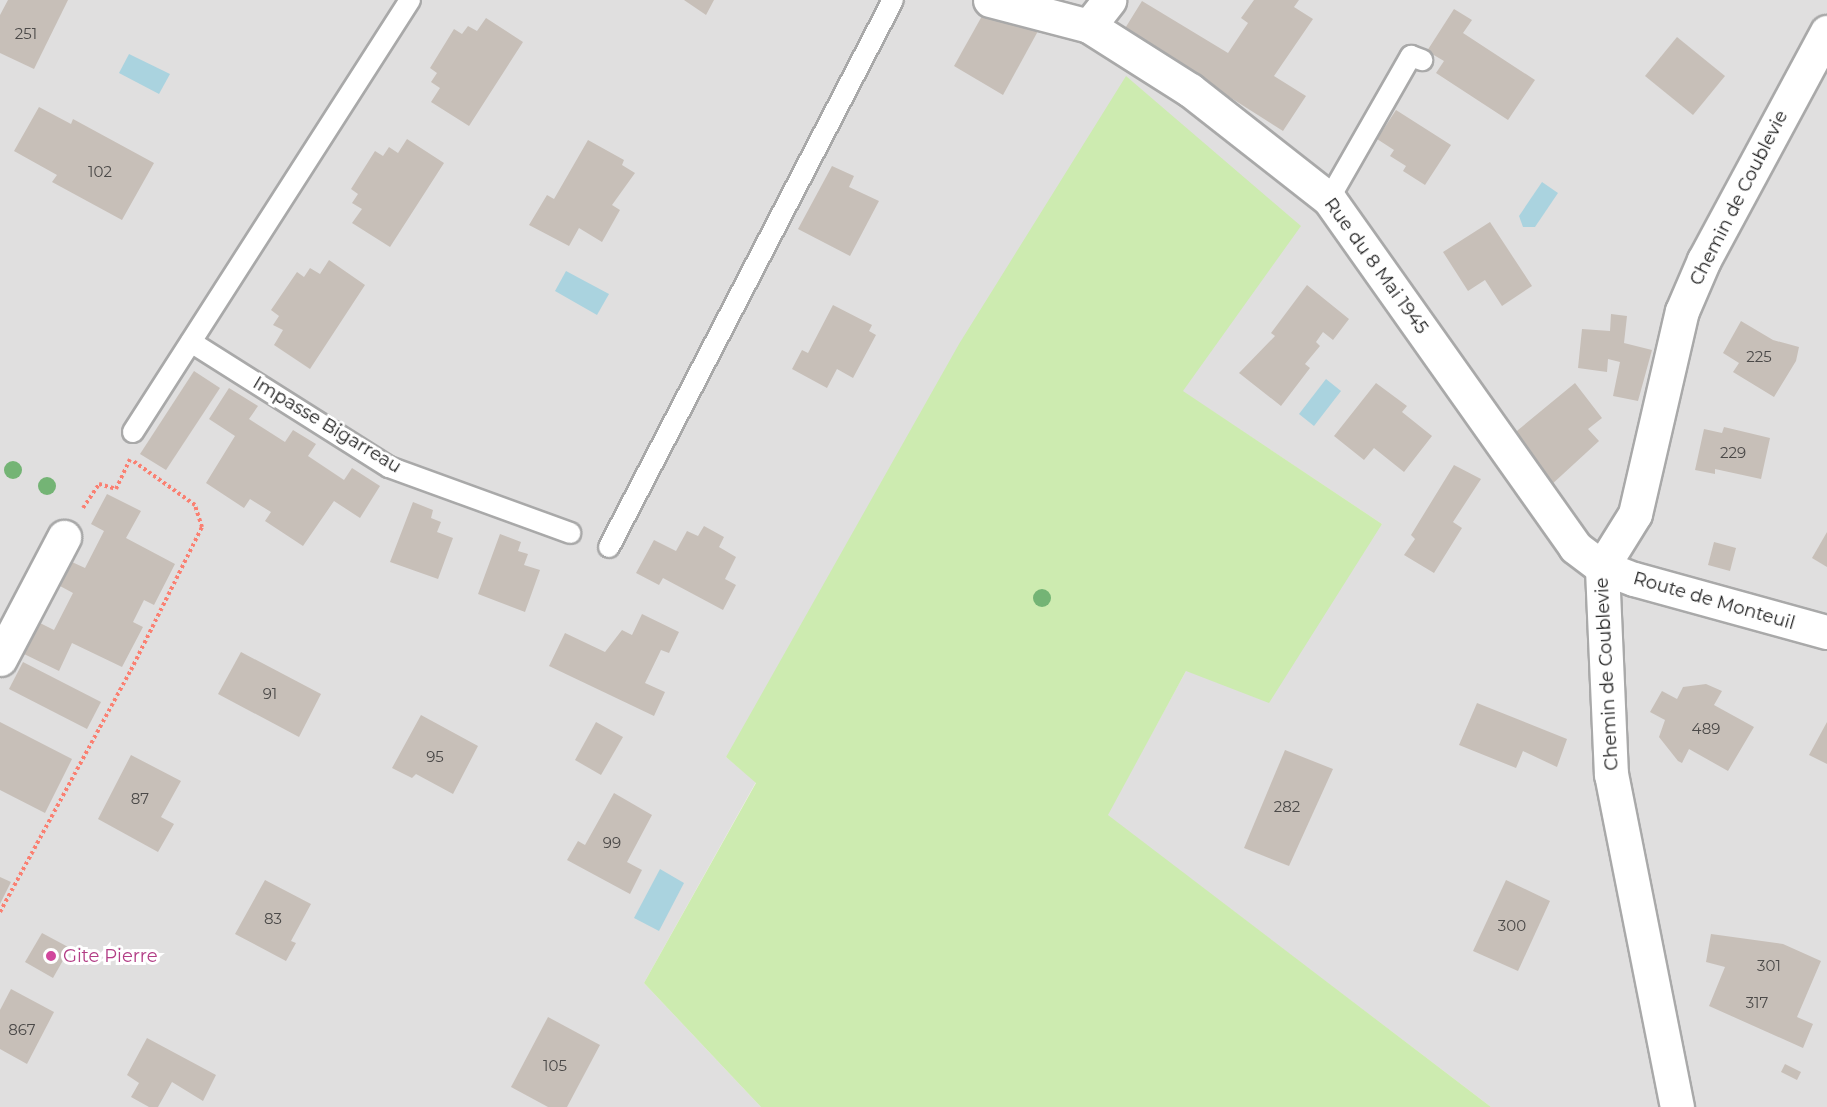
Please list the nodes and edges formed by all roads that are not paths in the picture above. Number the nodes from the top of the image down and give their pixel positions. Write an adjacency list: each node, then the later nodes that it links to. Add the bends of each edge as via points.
1 (410, 0): 9 (lane)
2 (892, 0): 13 (lane)
3 (990, 0): 5 (street, Rue du 8 Mai 1945)
4 (1109, 0): 5 (street)
5 (1089, 26): 8 (street, Rue du 8 Mai 1945, via 1190,90)
6 (1827, 32): 14 (street, Chemin de Coublevie, via 1704,260 1682,311 1635,514)
7 (1422, 60): 8 (lane, via 1411,56)
8 (1329, 199): 14 (street, Rue du 8 Mai 1945, via 1575,547)
9 (191, 342): 10 (lane); 11 (lane, Impasse Bigarreau, via 389,467)
10 (133, 432)
11 (570, 533)
12 (64, 537): 16 (street)
13 (609, 547)
14 (1602, 567): 15 (street, Route de Monteuil); 17 (street, Chemin de Coublevie, via 1611,775)
15 (1827, 632)
16 (0, 659)
17 (1677, 1107)

